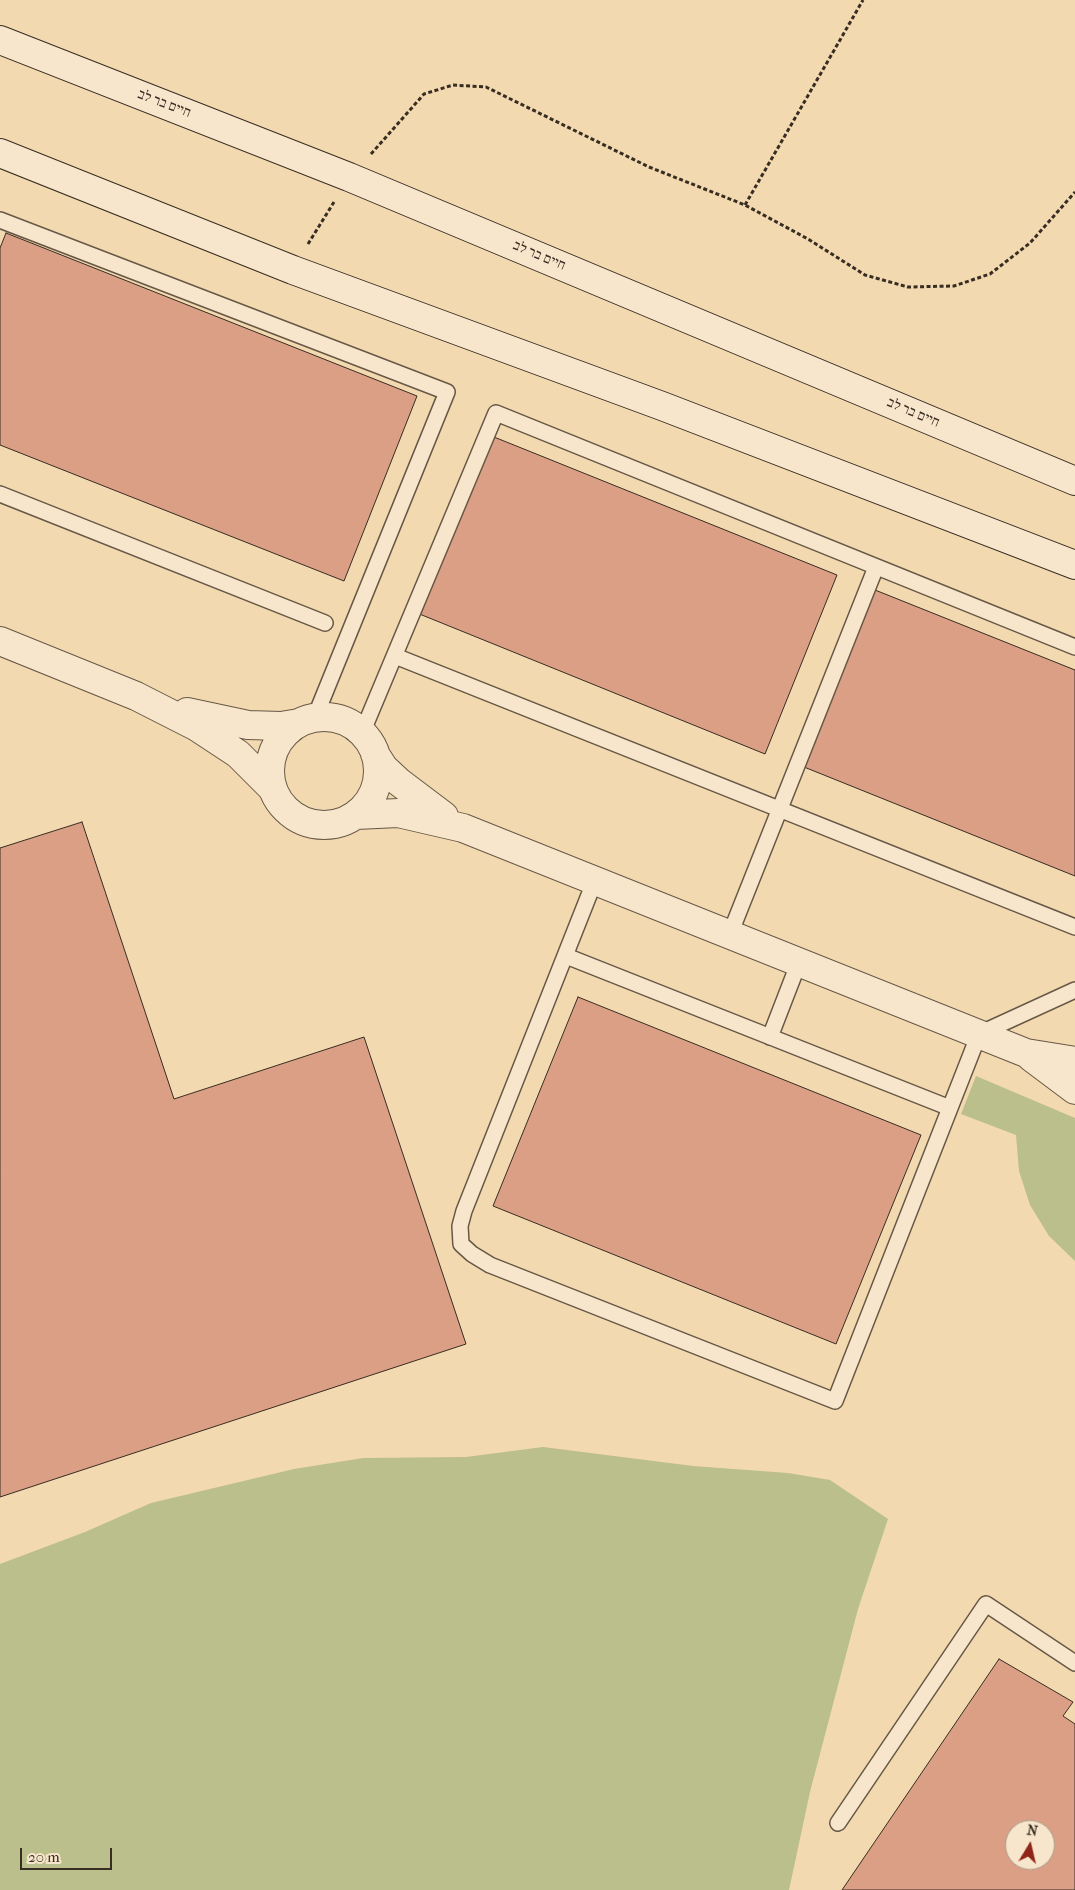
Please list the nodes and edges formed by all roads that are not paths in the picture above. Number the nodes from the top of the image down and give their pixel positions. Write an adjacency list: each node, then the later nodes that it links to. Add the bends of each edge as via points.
1 (0, 40): 4 (main road, חיים בר לב, via 349,177)
2 (0, 153): 6 (main road, via 293,270 662,406)
3 (0, 220): 13 (lane, via 447,392)
4 (1075, 481)
5 (0, 494): 8 (lane)
6 (1075, 565)
7 (876, 567): 10 (lane); 11 (lane, via 496,413); 16 (lane)
8 (325, 623)
9 (0, 641): 12 (main road)
10 (1075, 647)
11 (395, 656): 14 (lane); 16 (lane)
12 (136, 696): 13 (main road, via 232,722 265,726); 15 (main road, via 217,739)
13 (307, 720): 14 (main road, via 341,719); 15 (main road, via 280,739 272,754 269,771)
14 (369, 743): 17 (main road, via 378,771 376,788); 18 (main road, via 384,768 411,793)
15 (272, 788): 17 (main road, via 285,809 306,823 333,825)
16 (780, 809): 20 (lane); 21 (lane)
17 (356, 815): 18 (main road, via 398,812)
18 (463, 828): 19 (main road)
19 (595, 880): 21 (main road); 22 (lane)
20 (1075, 927)
21 (730, 934): 23 (main road)
22 (566, 956): 26 (lane); 30 (lane, via 460,1226 461,1244 490,1265 835,1401)
23 (799, 962): 25 (main road); 26 (lane)
24 (1075, 990): 25 (lane)
25 (979, 1034): 27 (main road); 30 (lane)
26 (770, 1037): 30 (lane)
27 (1026, 1053): 28 (main road); 29 (main road)
28 (1075, 1061)
29 (1075, 1090)
30 (950, 1108)
31 (1075, 1663): 32 (lane, via 986,1604)
32 (838, 1823)

